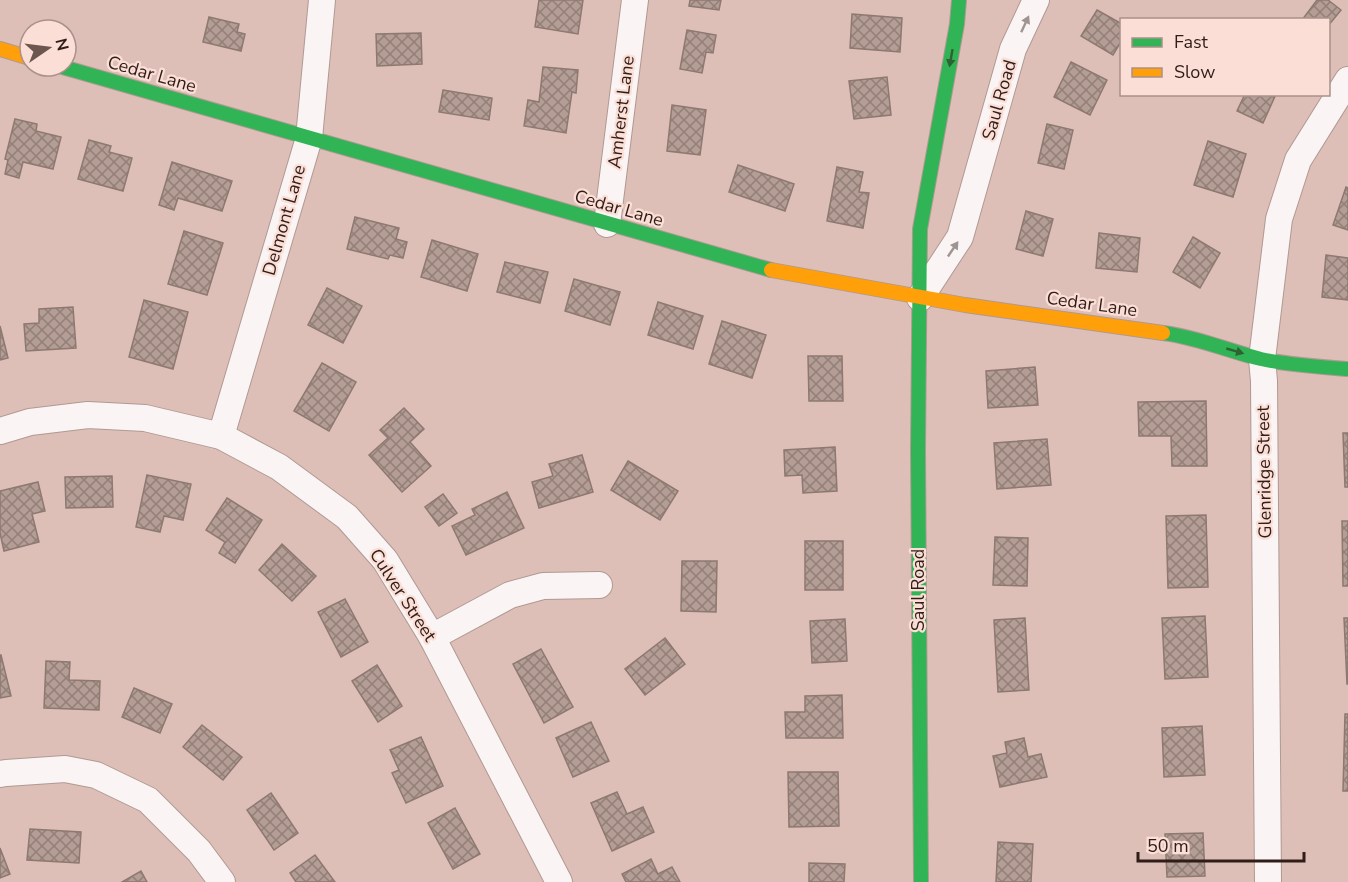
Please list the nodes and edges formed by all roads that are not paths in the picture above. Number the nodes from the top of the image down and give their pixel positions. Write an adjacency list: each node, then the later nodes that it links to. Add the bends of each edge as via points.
1 (322, 0): 9 (street, Delmont Lane)
2 (635, 0): 10 (street, Amherst Lane)
3 (958, 0): 11 (street, Saul Road, one-way to 11, via 920,228)
4 (1036, 0): 11 (street, Saul Road, one-way to 4, via 960,237 1013,49)
5 (0, 49): 6 (street)
6 (18, 54)
7 (78, 71): 9 (street, Cedar Lane)
8 (1348, 80): 14 (street, Glenridge Street, via 1298,160 1280,219)
9 (309, 138): 10 (street, Cedar Lane); 19 (street, Delmont Lane)
10 (608, 224): 11 (street, Cedar Lane, via 778,272)
11 (920, 298): 13 (street, Cedar Lane); 25 (street, Saul Road)
12 (1221, 334): 13 (street, Cedar Lane)
13 (1179, 335): 14 (street, Cedar Lane, one-way to 14)
14 (1264, 342): 17 (street, Cedar Lane, via 1307,366); 26 (street, Glenridge Street)
15 (1318, 352): 16 (street)
16 (1348, 364)
17 (1348, 369)
18 (0, 431): 19 (street, Culver Street, via 30,422 88,415 145,418)
19 (221, 436): 21 (street, Culver Street, via 279,467 347,517 385,560)
20 (598, 585): 21 (street, via 543,586 510,595)
21 (432, 637): 24 (street, Culver Street)
22 (0, 774): 23 (street, via 64,769 96,775 148,800 199,851)
23 (222, 882)
24 (559, 882)
25 (921, 882)
26 (1268, 882)

